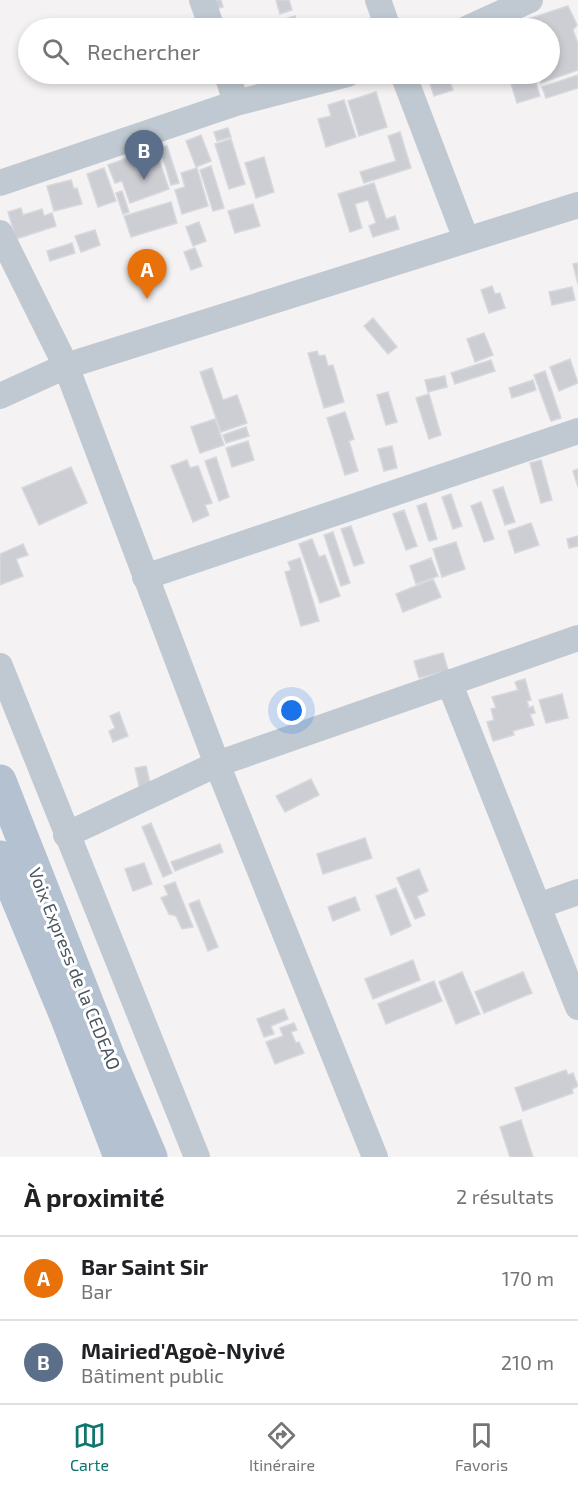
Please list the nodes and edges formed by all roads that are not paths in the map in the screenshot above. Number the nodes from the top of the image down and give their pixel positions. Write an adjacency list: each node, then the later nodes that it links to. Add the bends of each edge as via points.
1 (202, 0): 4 (street)
2 (378, 0): 5 (street)
3 (530, 0): 6 (street)
4 (208, 18)
5 (384, 18)
6 (490, 18)
7 (230, 84): 10 (street)
8 (309, 84): 10 (street)
9 (407, 84): 14 (street)
10 (236, 103): 11 (street)
11 (0, 183)
12 (577, 209): 14 (street)
13 (0, 233): 15 (street)
14 (466, 239): 15 (street)
15 (66, 366): 16 (street); 18 (street)
16 (0, 396)
17 (578, 431): 18 (street)
18 (145, 577): 22 (street)
19 (578, 638): 21 (street)
20 (0, 666): 24 (street)
21 (449, 682): 22 (street); 27 (street)
22 (217, 765): 24 (street); 32 (street)
23 (0, 781): 30 (main road, Voix Express de la CEDEAO)
24 (66, 835): 31 (street)
25 (0, 857): 29 (main road)
26 (578, 892): 27 (street)
27 (538, 906): 28 (street)
28 (578, 1007)
29 (120, 1157)
30 (151, 1157)
31 (197, 1157)
32 (375, 1157)

